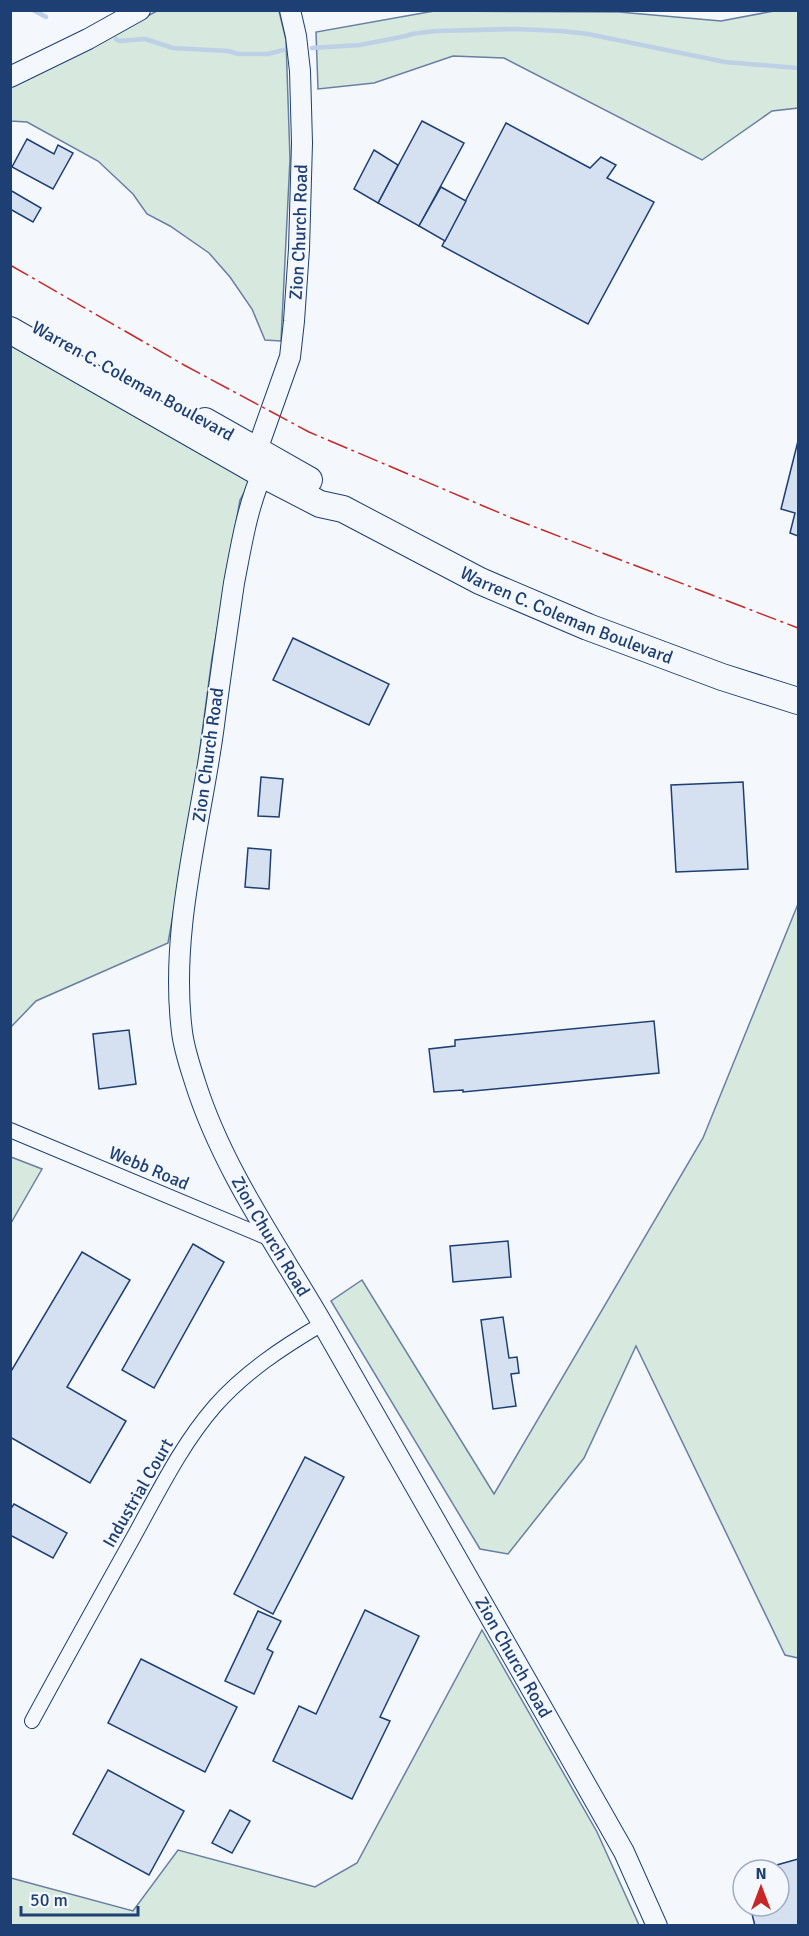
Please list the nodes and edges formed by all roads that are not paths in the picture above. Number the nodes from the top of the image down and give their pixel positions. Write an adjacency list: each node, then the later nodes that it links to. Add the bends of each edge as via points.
1 (140, 10): 3 (street)
2 (290, 10): 6 (street, Zion Church Road, via 300,71 299,249 290,357)
3 (10, 77)
4 (10, 313): 6 (highway, Warren C. Coleman Boulevard)
5 (10, 330): 6 (highway, Warren C. Coleman Boulevard)
6 (260, 462): 7 (highway, Warren C. Coleman Boulevard, via 320,504 343,509 480,581 588,627 722,677); 9 (street, Zion Church Road, via 221,663 182,928 178,991 185,1052 203,1107 226,1159)
7 (798, 700)
8 (10, 1130): 9 (street, Webb Road)
9 (273, 1240): 10 (street, Zion Church Road)
10 (322, 1324): 11 (street, Industrial Court, via 279,1349 238,1382 195,1432 165,1479); 12 (street, Zion Church Road, via 624,1852)
11 (32, 1721)
12 (657, 1926)

